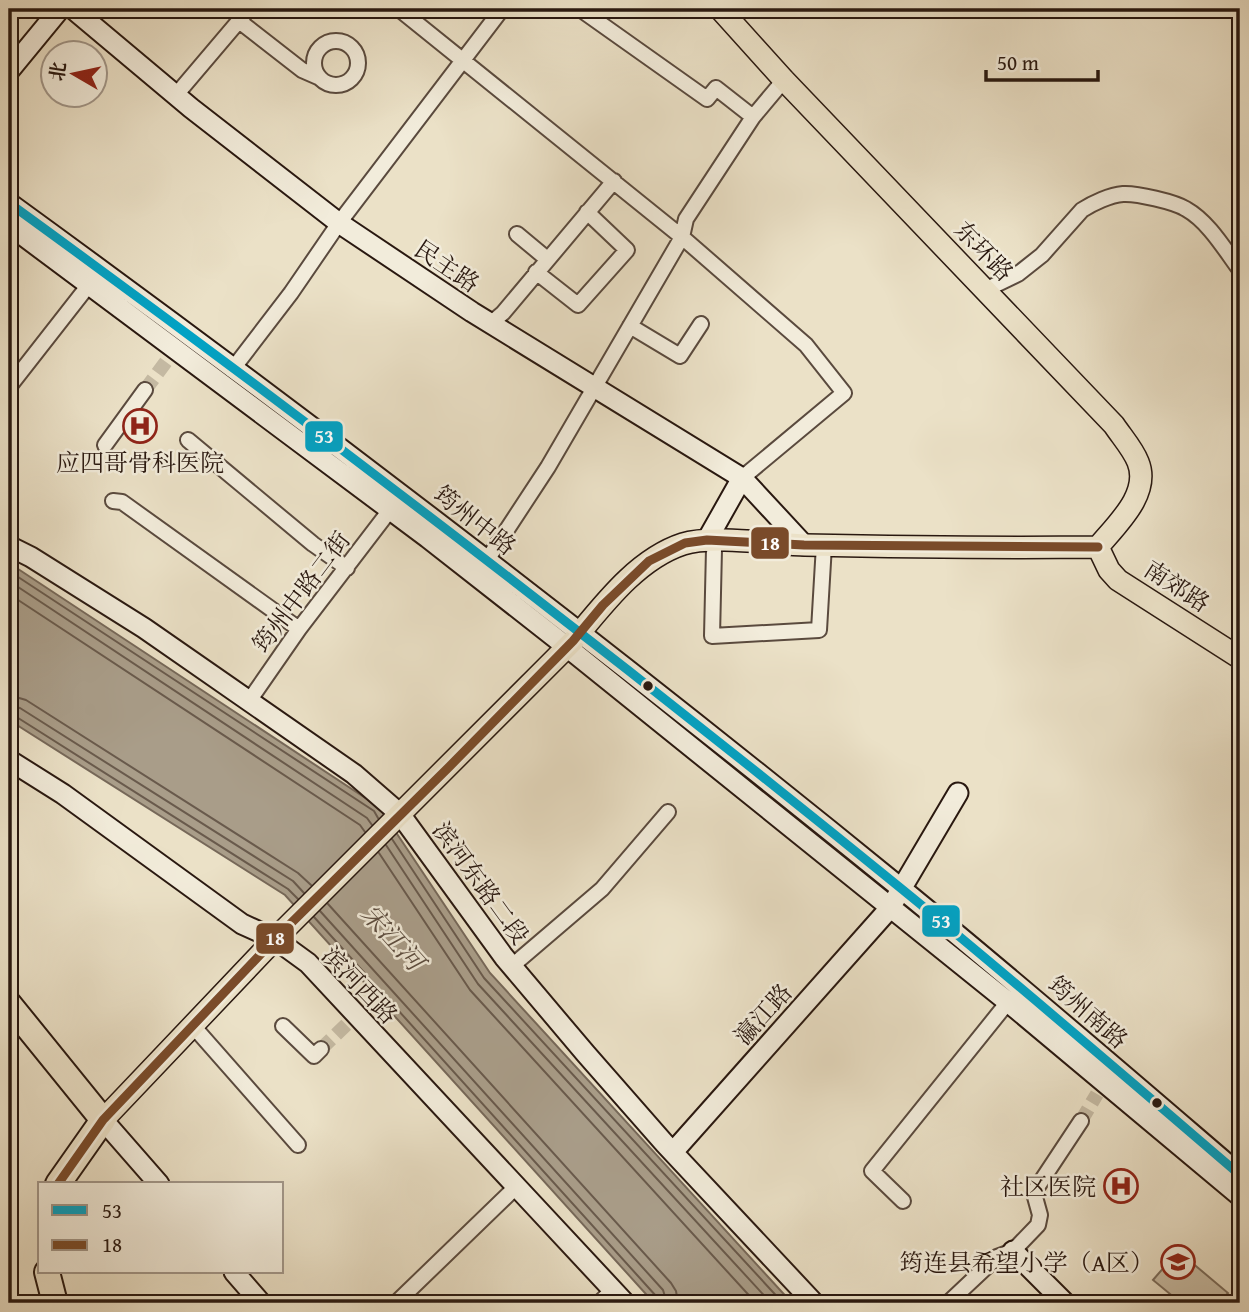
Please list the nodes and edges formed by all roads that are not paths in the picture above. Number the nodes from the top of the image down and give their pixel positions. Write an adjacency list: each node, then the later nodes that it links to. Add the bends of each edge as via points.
1 (60, 9): 10 (street)
2 (73, 9): 13 (street, 民主路)
3 (249, 9): 8 (street)
4 (399, 9): 9 (street)
5 (502, 9): 9 (street)
6 (580, 9): 14 (street, via 707,99 716,88)
7 (720, 9): 12 (main road, 东环路)
8 (239, 21): 11 (street, via 302,70); 13 (street)
9 (463, 61): 15 (street); 18 (street)
10 (9, 71)
11 (318, 77)
12 (784, 80): 14 (street); 26 (main road, 东环路)
13 (176, 95): 18 (street, 民主路)
14 (752, 117): 21 (street, via 686,219)
15 (614, 181): 17 (street); 21 (street)
16 (9, 204): 30 (street, 筠州中路)
17 (587, 212): 22 (street); 24 (street, via 626,250 578,305)
18 (339, 223): 27 (street, 民主路); 30 (street)
19 (9, 225): 25 (street, 筠州中路)
20 (517, 234): 22 (street)
21 (681, 237): 29 (street); 36 (street, via 806,345 844,394)
22 (547, 259): 24 (street)
23 (1240, 270): 26 (street, via 1186,209 1123,194 1090,204 1042,256)
24 (536, 272): 27 (street)
25 (88, 286): 31 (street); 38 (street, 筠州中路, via 171,355)
26 (985, 290): 42 (main road, 东环路, via 1114,425 1139,463 1135,500)
27 (490, 324): 32 (street, 民主路)
28 (701, 324): 29 (street, via 680,356)
29 (630, 326): 32 (street)
30 (232, 370): 43 (street, 筠州中路)
31 (9, 387)
32 (594, 388): 36 (street, 民主路); 43 (street)
33 (145, 390): 35 (street)
34 (188, 440): 44 (street)
35 (105, 445)
36 (742, 478): 39 (street); 40 (street, 民主路)
37 (113, 501): 45 (street, via 122,502)
38 (390, 510): 44 (street, 筠州中路二街); 46 (street, 筠州中路)
39 (707, 540): 40 (main road); 40 (street, via 714,549 712,636 818,631); 46 (main road, via 685,543 649,561)
40 (814, 545): 42 (main road)
41 (9, 546): 48 (street, 滨河东路二段, via 144,628)
42 (1098, 547): 47 (main road, 南郊路, via 1118,580)
43 (487, 560): 46 (street, 筠州中路)
44 (347, 568): 45 (street, 筠州中路二街)
45 (299, 629): 48 (street, 筠州中路二街)
46 (573, 640): 52 (main road); 53 (street, 筠州中路); 54 (street, 筠州中路)
47 (1240, 658)
48 (249, 701): 52 (street, 滨河东路二段, via 354,774)
49 (9, 761): 55 (street, 滨河西路, via 63,794 242,924)
50 (958, 793): 53 (street, 瀛江路)
51 (668, 812): 56 (street, via 603,889)
52 (400, 814): 55 (main road); 56 (street, 滨河东路二段)
53 (902, 889): 54 (street, 瀛江路); 66 (street, 筠州南路)
54 (890, 908): 57 (street, 筠州南路); 65 (street, 瀛江路)
55 (275, 939): 60 (main road); 69 (street, 滨河西路, via 308,963 353,1018)
56 (512, 966): 65 (street, 滨河东路二段)
57 (1008, 1002): 70 (street, 筠州南路, via 1101,1088); 71 (street, via 872,1171)
58 (9, 1003): 62 (highway)
59 (283, 1026): 61 (street, via 314,1056)
60 (194, 1027): 62 (main road); 64 (street)
61 (321, 1049)
62 (103, 1120): 67 (highway); 68 (street)
63 (1082, 1121): 72 (street, via 1036,1189 1038,1225)
64 (298, 1145)
65 (673, 1152): 79 (street, 滨河东路二段)
66 (1240, 1175)
67 (59, 1182)
68 (157, 1182)
69 (516, 1187): 75 (street, 滨河西路); 78 (street)
70 (1240, 1196)
71 (903, 1200)
72 (1013, 1251): 80 (street, via 997,1257); 81 (street)
73 (48, 1274): 76 (highway)
74 (236, 1274): 77 (street)
75 (612, 1299)
76 (55, 1303)
77 (261, 1303)
78 (396, 1303)
79 (814, 1303)
80 (948, 1303)
81 (1065, 1303)

